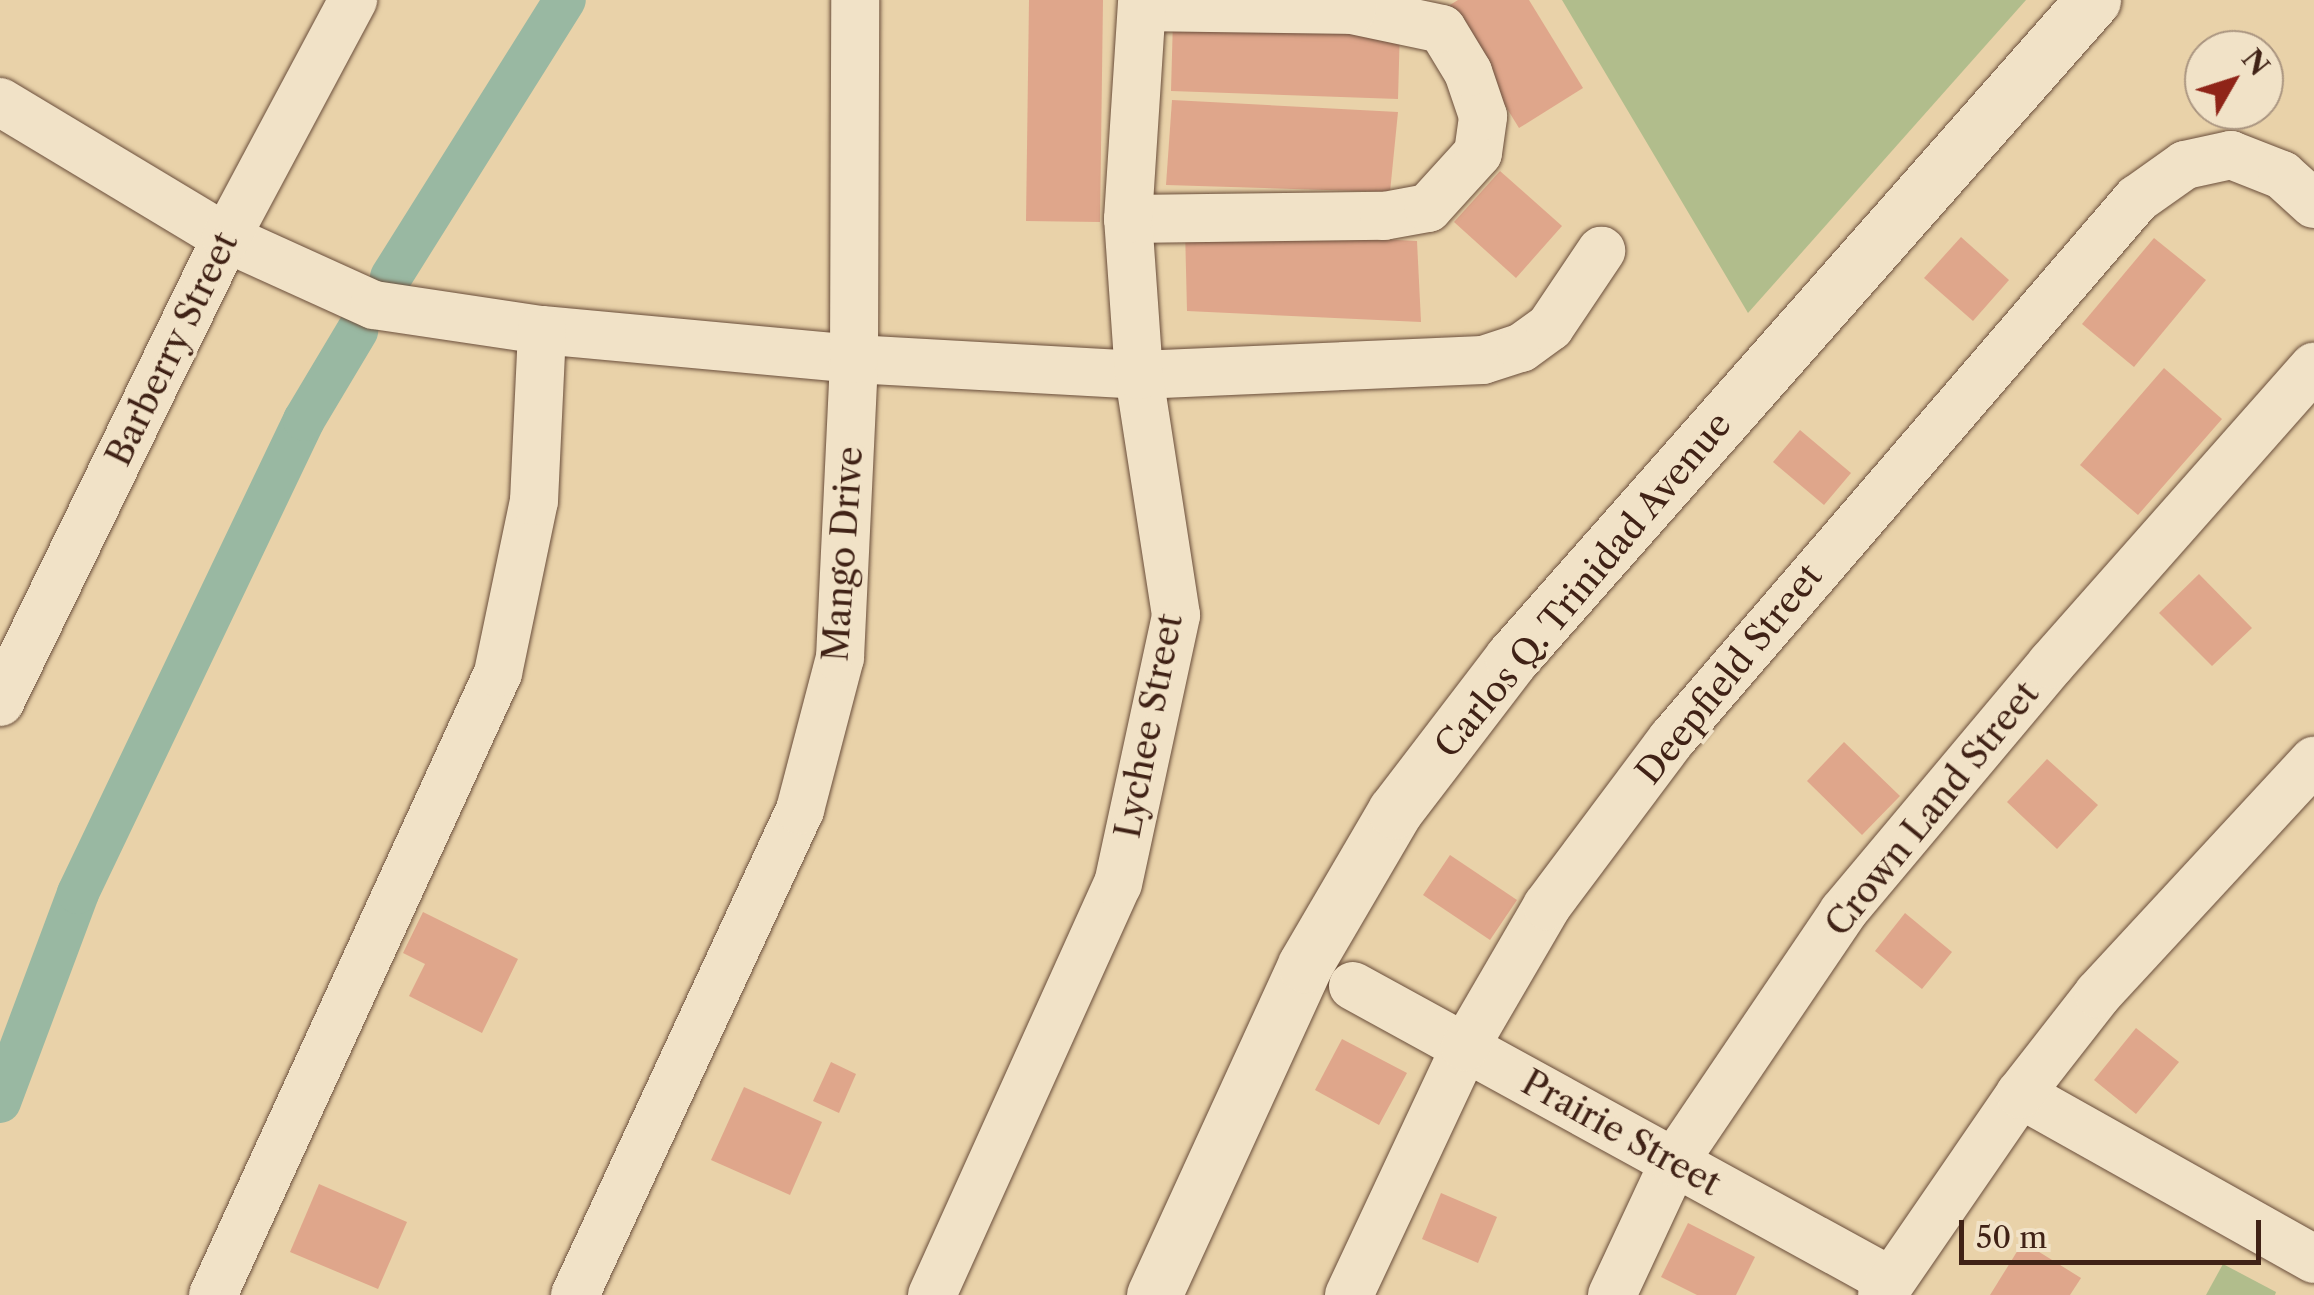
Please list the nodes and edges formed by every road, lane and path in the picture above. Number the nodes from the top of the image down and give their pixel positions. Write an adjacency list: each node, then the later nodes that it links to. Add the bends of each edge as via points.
1 (354, 0): 8 (street, Barberry Street)
2 (856, 0): 11 (street, Mango Drive)
3 (2093, 0): 25 (main road, Carlos Q. Trinidad Avenue, via 1512,658 1396,811 1305,965)
4 (1142, 4): 7 (street, Lychee Street); 7 (street, via 1352,10 1442,30 1468,72 1482,116 1478,153 1428,208 1384,216)
5 (0, 102): 8 (street)
6 (2314, 204): 17 (street, Deepfield Street, via 2282,175 2232,155 2185,165 2137,200 1672,740 1546,906)
7 (1128, 219): 13 (street, Lychee Street)
8 (226, 238): 10 (street, via 374,305); 14 (street, Barberry Street)
9 (1601, 250): 13 (street, via 1550,327 1521,348 1483,360)
10 (542, 330): 11 (street); 22 (street, via 534,501 498,674)
11 (854, 360): 13 (street); 23 (street, Mango Drive, via 840,658 800,810)
12 (2314, 367): 19 (street, Crown Land Street, via 2050,664 1843,912)
13 (1139, 375): 24 (street, Lychee Street, via 1176,614 1118,884)
14 (0, 702)
15 (2314, 760): 18 (street, via 2098,994)
16 (1353, 986): 17 (street, Prairie Street)
17 (1465, 1047): 19 (street, Prairie Street); 26 (street, Deepfield Street)
18 (2020, 1094): 20 (street); 21 (street)
19 (1674, 1162): 21 (street, Prairie Street); 27 (street, Crown Land Street)
20 (2314, 1259)
21 (1886, 1287)
22 (213, 1295)
23 (575, 1295)
24 (932, 1295)
25 (1154, 1295)
26 (1350, 1295)
27 (1612, 1295)

